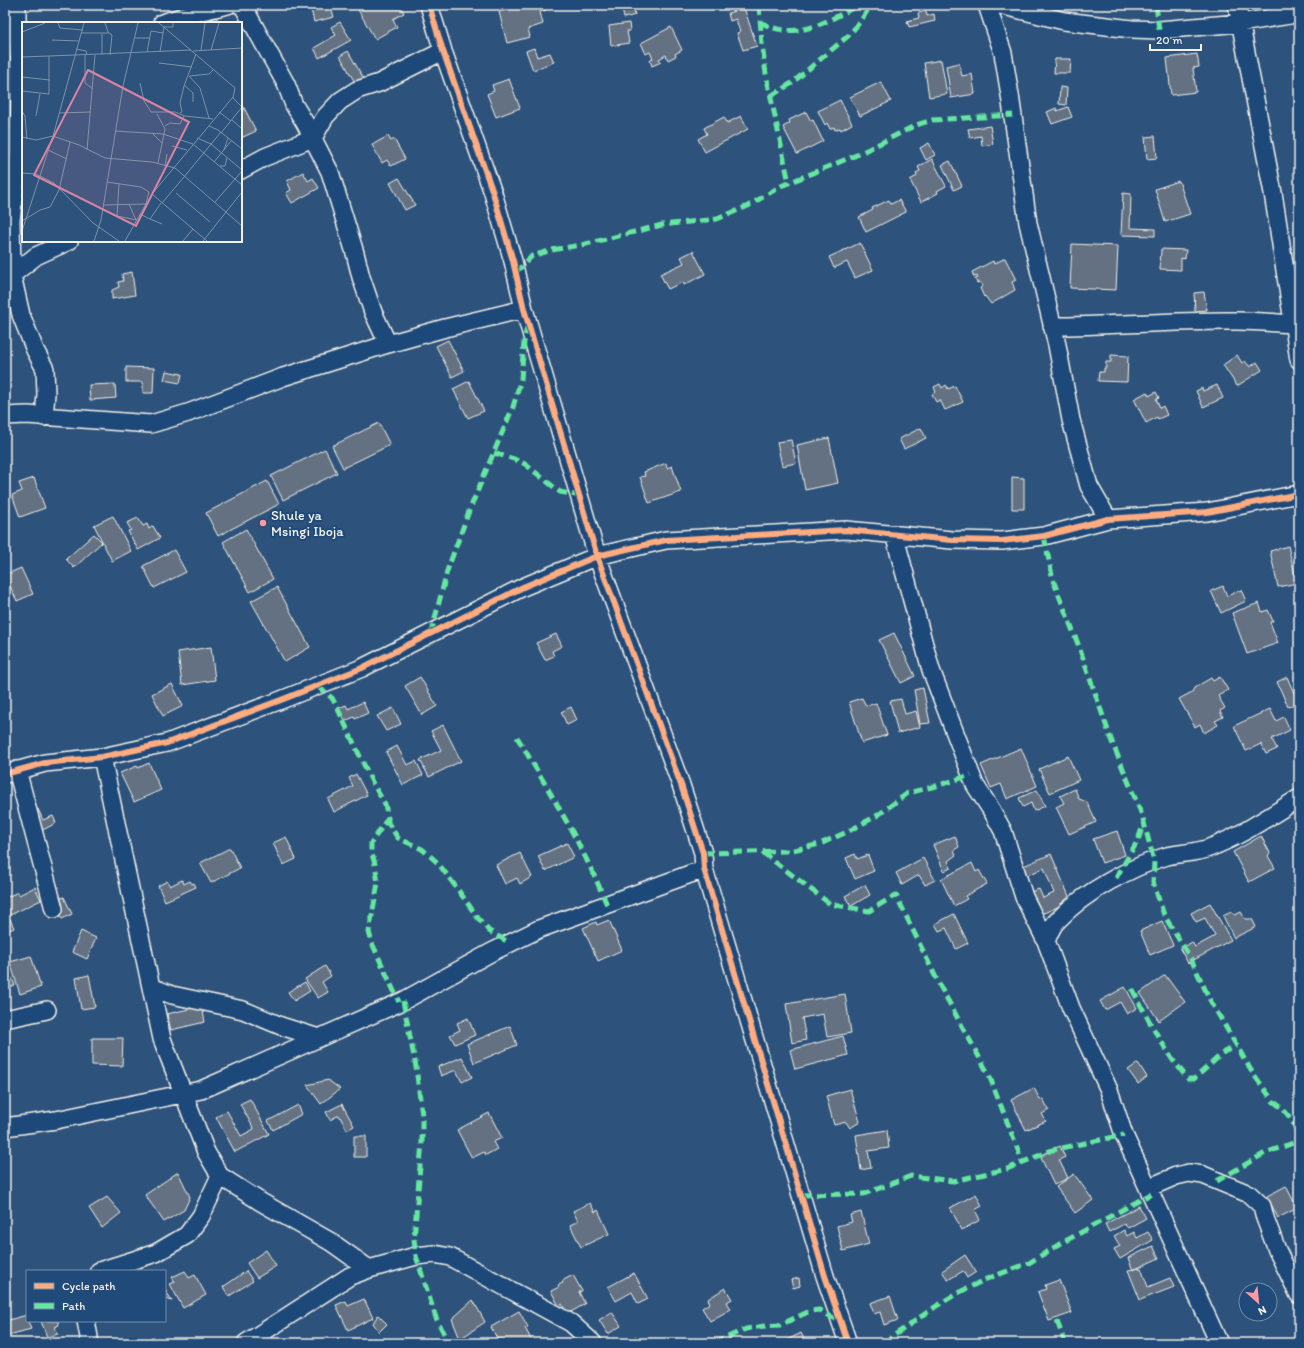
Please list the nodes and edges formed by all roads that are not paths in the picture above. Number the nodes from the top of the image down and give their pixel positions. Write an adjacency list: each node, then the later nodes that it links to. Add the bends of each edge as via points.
1 (17, 5): 12 (street)
2 (228, 5): 9 (street)
3 (240, 5): 13 (street, via 259,34)
4 (429, 5): 11 (street)
5 (987, 5): 20 (street, via 1003,53 1028,223)
6 (1000, 5): 10 (street, via 1064,21 1132,30)
7 (1237, 5): 10 (street)
8 (1299, 12): 10 (street, via 1290,16)
9 (165, 22)
10 (1240, 23): 19 (street, via 1273,193)
11 (443, 52): 13 (street, via 379,83 357,90 340,101 325,117); 18 (street, via 493,193)
12 (22, 70): 14 (street)
13 (313, 138): 15 (street, via 265,157); 21 (street, via 330,172 361,277)
14 (12, 153): 17 (street)
15 (242, 169)
16 (67, 242): 17 (street, via 36,256)
17 (12, 275): 24 (street, via 21,315 45,369)
18 (524, 309): 21 (street); 28 (street)
19 (1293, 324): 20 (street, via 1238,320); 22 (street)
20 (1052, 326): 26 (street, via 1071,420 1089,486)
21 (388, 344): 24 (street, via 283,377 188,413 151,424)
22 (1299, 360)
23 (5, 416): 24 (street)
24 (44, 417)
25 (1299, 494): 26 (street, via 1207,512)
26 (1108, 519): 27 (street, via 1044,536 1002,541 952,540)
27 (894, 534): 28 (street, via 846,530 666,540); 34 (street, via 931,670 975,785 1003,831 1024,897)
28 (597, 556): 29 (street, via 523,588 362,668 167,743); 32 (street, via 681,785 703,853)
29 (102, 757): 30 (street, via 44,763); 35 (street)
30 (11, 772): 33 (street)
31 (1299, 798): 34 (street, via 1236,837 1207,849 1168,856 1139,866 1112,880 1078,902 1056,921)
32 (704, 869): 38 (street, via 539,930 490,953 403,1001); 50 (street, via 825,1276)
33 (54, 909)
34 (1046, 941): 42 (street, via 1071,1008 1109,1090 1124,1135)
35 (151, 986): 38 (street, via 172,995 243,1010); 39 (street, via 162,1039)
36 (47, 1010): 37 (street)
37 (5, 1019)
38 (319, 1038): 39 (street, via 201,1090)
39 (183, 1094): 40 (street, via 56,1120); 41 (street, via 206,1152)
40 (5, 1127)
41 (220, 1176): 43 (street, via 331,1242); 44 (street, via 201,1216 187,1235 156,1252)
42 (1148, 1188): 45 (street, via 1189,1173 1203,1175 1249,1194 1262,1206 1277,1250); 51 (street)
43 (369, 1269): 48 (street, via 350,1276); 49 (street, via 416,1256 434,1254 450,1257 571,1323)
44 (102, 1270)
45 (1299, 1295)
46 (86, 1322): 47 (street)
47 (88, 1343)
48 (246, 1343)
49 (593, 1343)
50 (848, 1343)
51 (1219, 1343)

